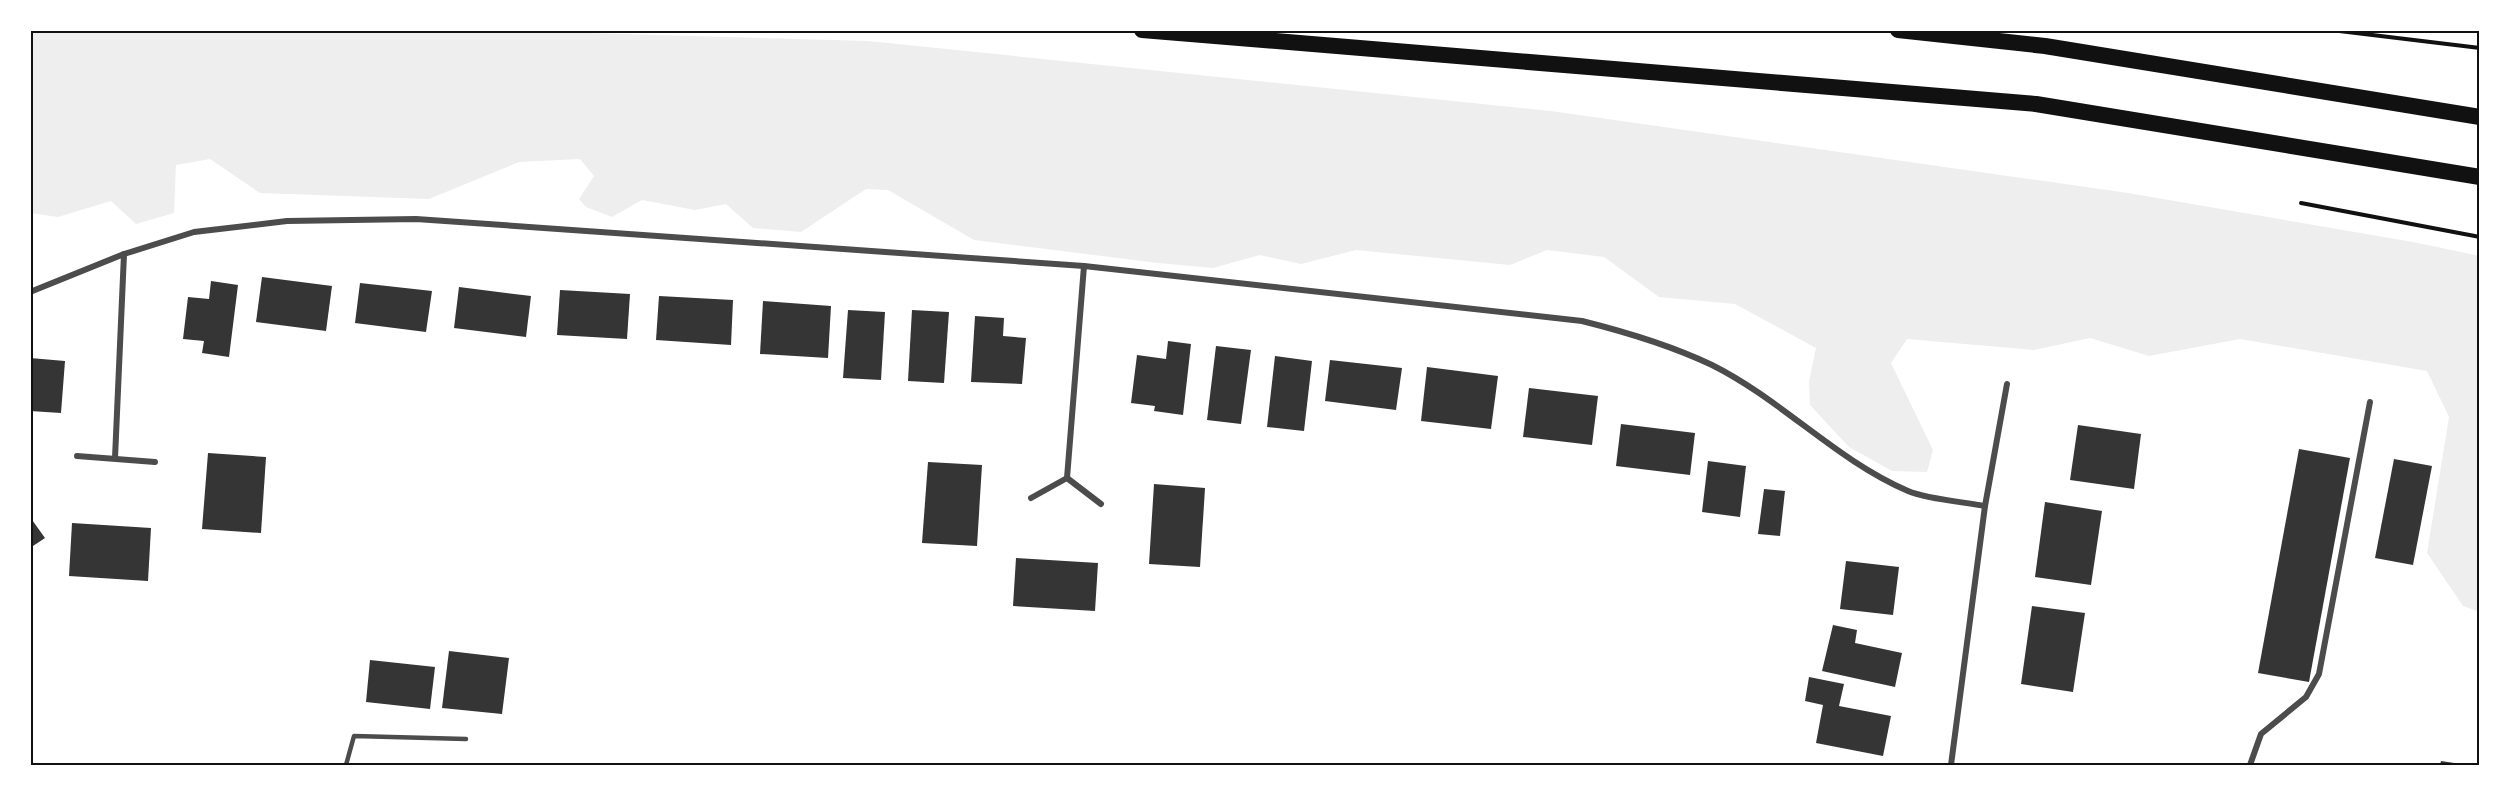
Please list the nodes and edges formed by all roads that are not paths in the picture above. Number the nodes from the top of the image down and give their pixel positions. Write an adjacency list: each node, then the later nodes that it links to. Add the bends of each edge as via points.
1 (1142, 30): 4 (highway, via 2036,104)
2 (1898, 30): 3 (highway, via 2045,46)
3 (2480, 117)
4 (2480, 177)
5 (124, 254): 6 (street, via 206,230 288,221 416,219); 7 (street); 11 (street)
6 (1084, 266): 13 (street); 16 (street, via 1582,321 1637,335 1712,366 1797,419 1844,455 1910,492)
7 (30, 292)
8 (2007, 384): 16 (street)
9 (2370, 402): 20 (street, via 2319,674 2306,697 2260,734)
10 (77, 456): 11 (street)
11 (116, 458): 12 (street)
12 (155, 462)
13 (1067, 478): 14 (street); 15 (street)
14 (1031, 498)
15 (1101, 504)
16 (1985, 506): 19 (street)
17 (466, 739): 18 (lane, via 354,736)
18 (346, 765)
19 (1951, 765)
20 (2250, 765)

